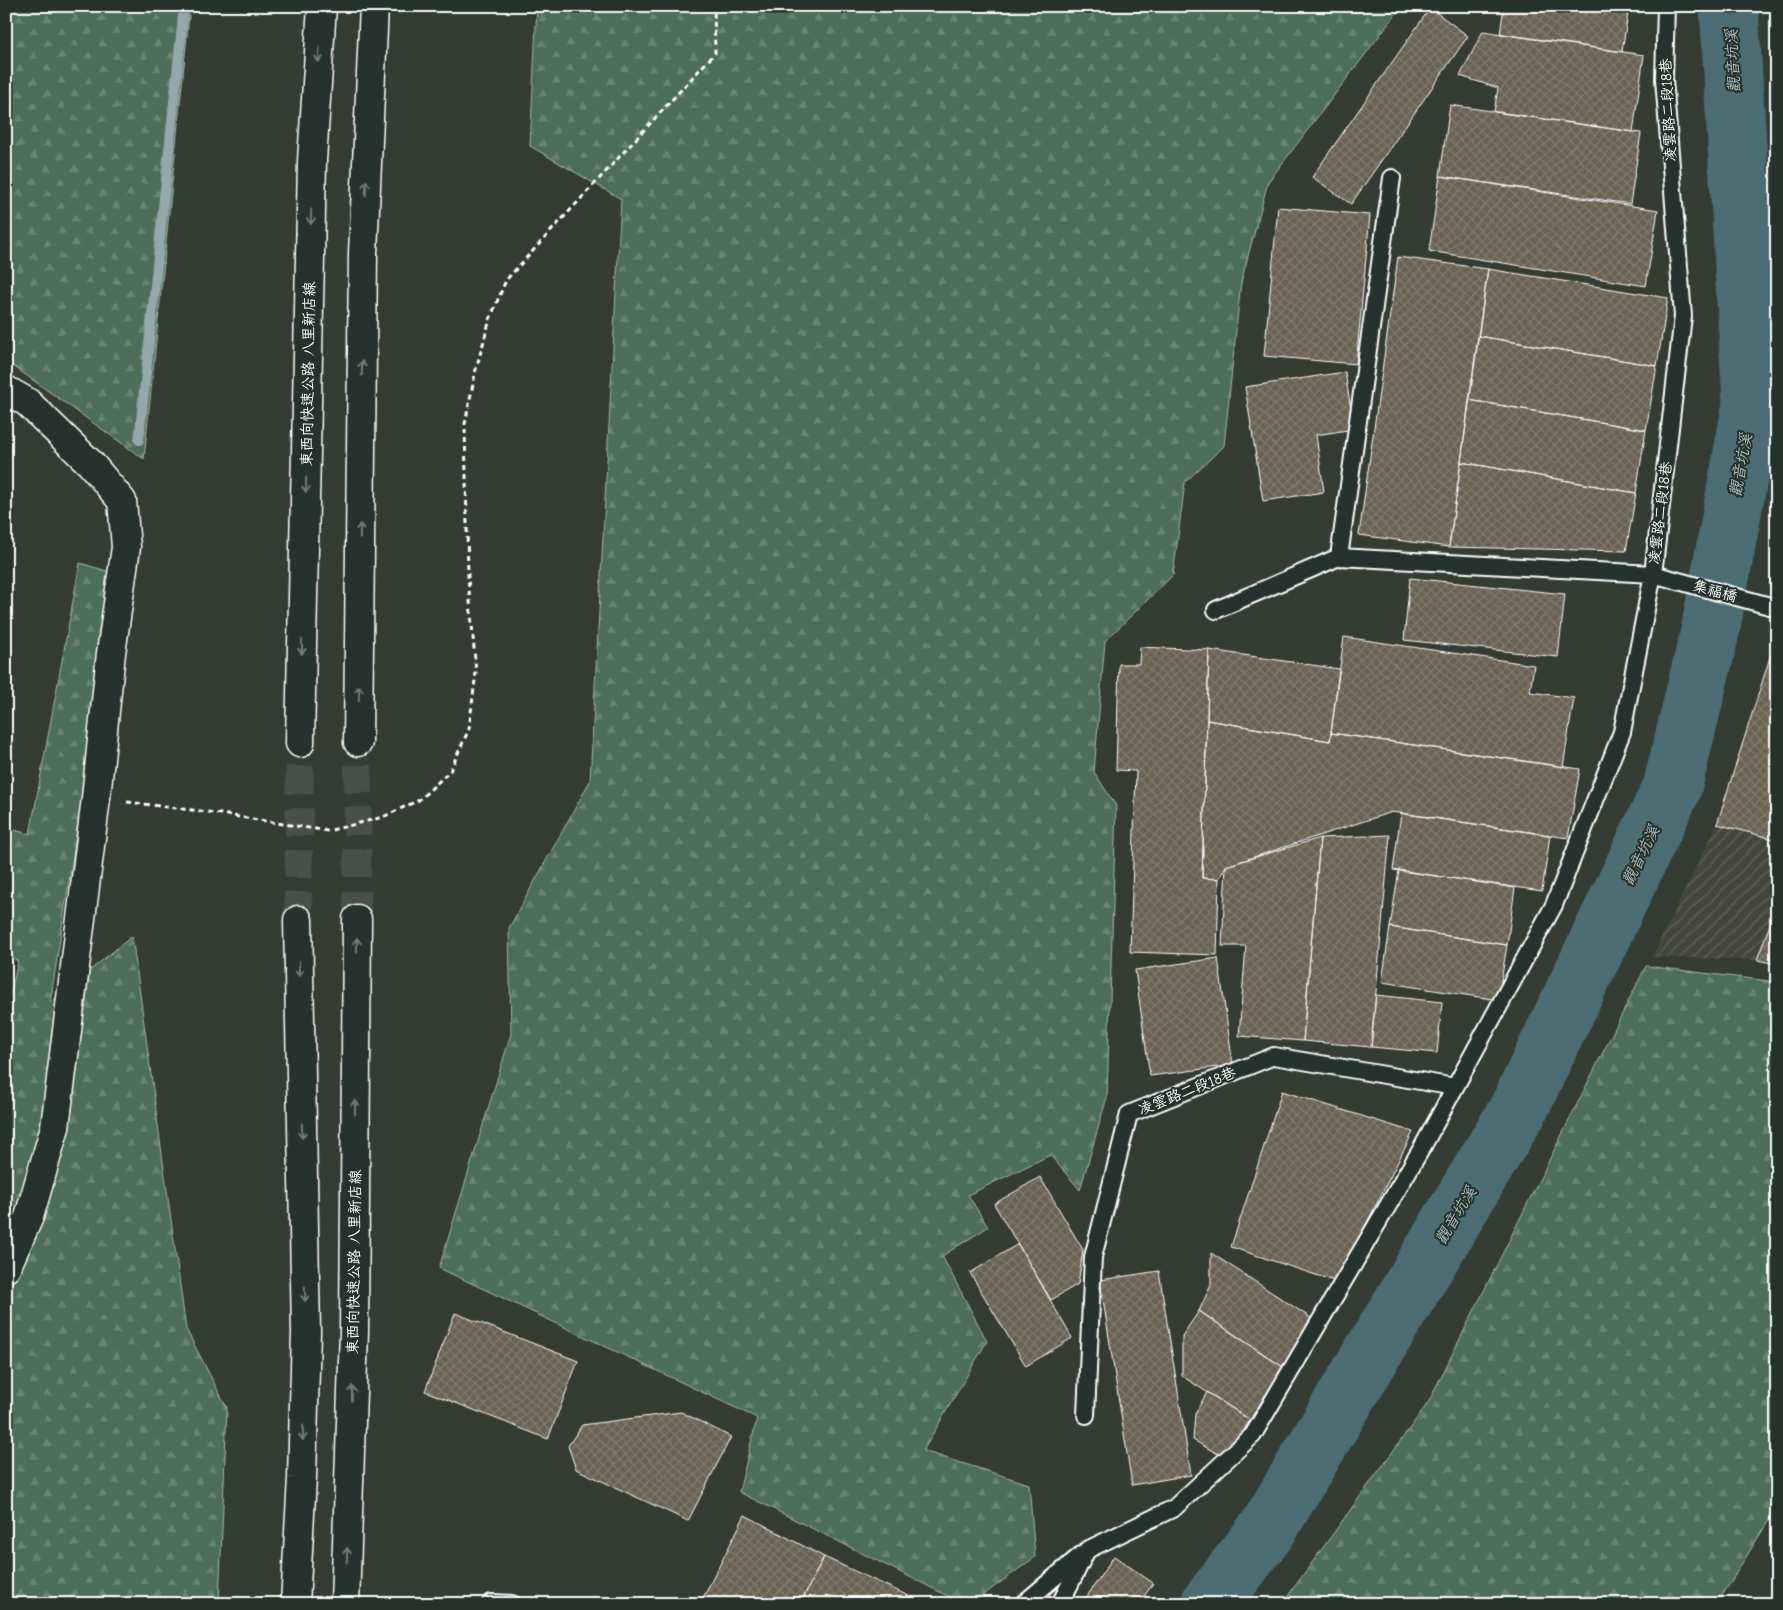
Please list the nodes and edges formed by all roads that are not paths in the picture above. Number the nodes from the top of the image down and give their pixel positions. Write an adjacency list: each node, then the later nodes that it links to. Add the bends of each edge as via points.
1 (322, 6): 11 (main road, 東西向快速公路 八里新店線, one-way to 11, via 312,161)
2 (374, 6): 10 (main road, one-way to 2, via 363,253)
3 (1666, 6): 7 (lane, 凌雲路二段18巷, via 1664,79 1683,316)
4 (1392, 178): 6 (lane)
5 (6, 390): 15 (main road, via 34,409 91,464 122,501 126,547 55,1127 29,1217)
6 (1339, 557): 7 (lane, 凌雲路二段18巷); 9 (lane, 凌雲路二段18巷)
7 (1653, 574): 8 (lane, 集福橋); 14 (lane, via 1622,732 1554,905)
8 (1777, 608)
9 (1216, 610)
10 (358, 742)
11 (300, 743)
12 (357, 919): 20 (main road, 東西向快速公路 八里新店線, one-way to 12, via 354,1331)
13 (298, 920): 19 (main road, one-way to 19, via 306,1332)
14 (1456, 1087): 16 (lane, 凌雲路二段18巷, via 1274,1056 1129,1114 1093,1257); 17 (lane, via 1253,1435 1174,1508)
15 (6, 1268)
16 (1086, 1415)
17 (1086, 1550): 22 (lane); 23 (lane)
18 (491, 1603): 21 (lane)
19 (295, 1604)
20 (345, 1604)
21 (512, 1604)
22 (1023, 1604)
23 (1060, 1604)

